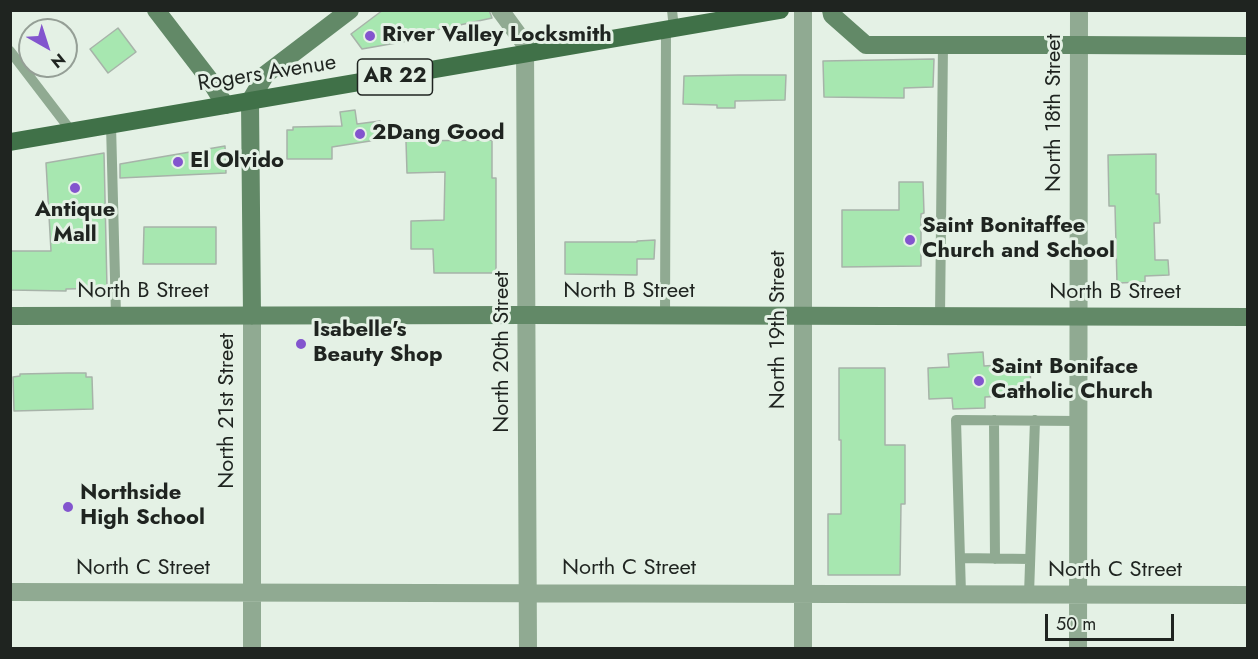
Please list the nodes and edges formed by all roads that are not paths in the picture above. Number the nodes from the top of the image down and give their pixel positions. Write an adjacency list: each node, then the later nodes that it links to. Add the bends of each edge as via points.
1 (156, 10): 15 (street)
2 (350, 10): 14 (street, via 266,74)
3 (500, 10): 13 (street, via 525,44)
4 (780, 10): 8 (main road, Rogers Avenue / AR 22)
5 (803, 10): 24 (street, North 19th Street)
6 (831, 10): 9 (street, via 866,45)
7 (1079, 10): 10 (street, North 18th Street)
8 (671, 23): 13 (main road, Rogers Avenue / AR 22); 23 (lane)
9 (943, 45): 10 (street); 25 (lane)
10 (1079, 45): 11 (street); 26 (street, North 18th Street)
11 (1248, 46)
12 (10, 51): 17 (lane)
13 (525, 55): 14 (main road, Rogers Avenue / AR 22); 19 (street, North 20th Street)
14 (250, 101): 15 (main road, Rogers Avenue / AR 22); 22 (street, North 21st Street)
15 (225, 105): 16 (main road, Rogers Avenue / AR 22)
16 (111, 125): 17 (main road, Rogers Avenue / AR 22); 21 (lane)
17 (72, 132): 18 (main road, Rogers Avenue / AR 22)
18 (10, 142)
19 (527, 315): 22 (street, North B Street); 23 (street, North B Street); 36 (street, North 20th Street)
20 (10, 316): 21 (street, North B Street)
21 (116, 316): 22 (street, North B Street)
22 (252, 316): 35 (street, North 21st Street)
23 (665, 316): 24 (street, North B Street)
24 (803, 316): 25 (street, North B Street); 37 (street, North 19th Street)
25 (940, 316): 26 (street, North B Street)
26 (1079, 317): 27 (street, North B Street); 30 (street, North 18th Street)
27 (1248, 317)
28 (994, 420): 29 (lane); 31 (lane, via 956,420); 32 (lane)
29 (1035, 420): 30 (lane); 33 (lane)
30 (1078, 421): 40 (street, North 18th Street)
31 (960, 558): 32 (lane); 38 (lane)
32 (995, 559): 33 (lane)
33 (1030, 559): 39 (lane)
34 (10, 592): 35 (street, North C Street)
35 (252, 593): 36 (street, North C Street); 42 (street, North 21st Street)
36 (528, 593): 37 (street, North C Street); 43 (street, North 20th Street)
37 (803, 594): 38 (street, North C Street); 44 (street, North 19th Street)
38 (961, 594): 39 (street, North C Street)
39 (1029, 594): 40 (street, North C Street)
40 (1078, 594): 41 (street, North C Street); 45 (street, North 18th Street)
41 (1248, 595)
42 (252, 648)
43 (528, 648)
44 (803, 648)
45 (1078, 648)

